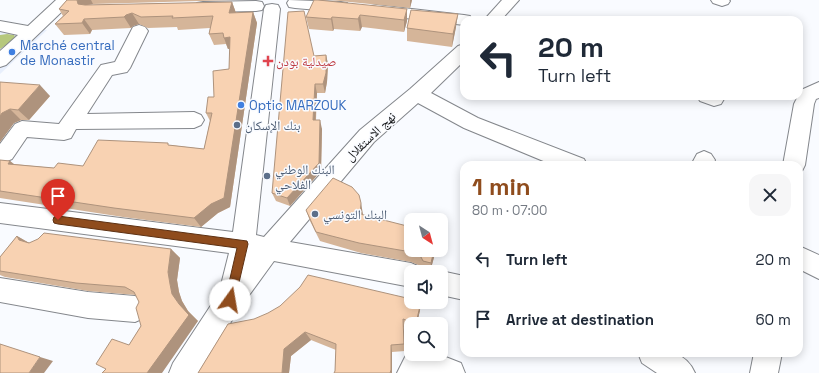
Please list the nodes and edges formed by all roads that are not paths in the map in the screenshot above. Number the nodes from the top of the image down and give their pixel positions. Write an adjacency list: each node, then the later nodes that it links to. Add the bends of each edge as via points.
1 (66, 0): 10 (street)
2 (511, 0): 6 (street)
3 (297, 2): 4 (street, via 282,8); 7 (street)
4 (259, 5): 5 (street); 23 (street)
5 (184, 8)
6 (502, 16)
7 (460, 20)
8 (0, 26): 10 (street)
9 (139, 31): 16 (street, via 120,68 107,69)
10 (32, 32): 12 (street)
11 (460, 54): 14 (street, نهج الاستقلال)
12 (0, 61)
13 (819, 89): 19 (street, via 808,95 804,104)
14 (417, 94): 18 (street, via 471,123); 24 (street, نهج الاستقلال, via 367,136)
15 (194, 120): 16 (street)
16 (71, 122): 17 (street, via 64,132 22,129)
17 (0, 156)
18 (566, 161)
19 (795, 161)
20 (0, 213): 21 (street)
21 (58, 220): 22 (street); 23 (street)
22 (42, 239)
23 (243, 244): 24 (street); 31 (street)
24 (269, 249): 27 (street); 31 (street, نهج الاستقلال)
25 (803, 259): 26 (street)
26 (819, 267)
27 (404, 274)
28 (448, 285): 29 (street)
29 (460, 287)
30 (1, 289): 32 (street, via 88,305)
31 (230, 300): 35 (street, نهج الاستقلال)
32 (135, 309)
33 (660, 357): 38 (street)
34 (767, 357): 39 (street)
35 (183, 373)
36 (411, 373): 37 (street, via 416,365 424,363)
37 (451, 373)
38 (681, 373)
39 (764, 373)

